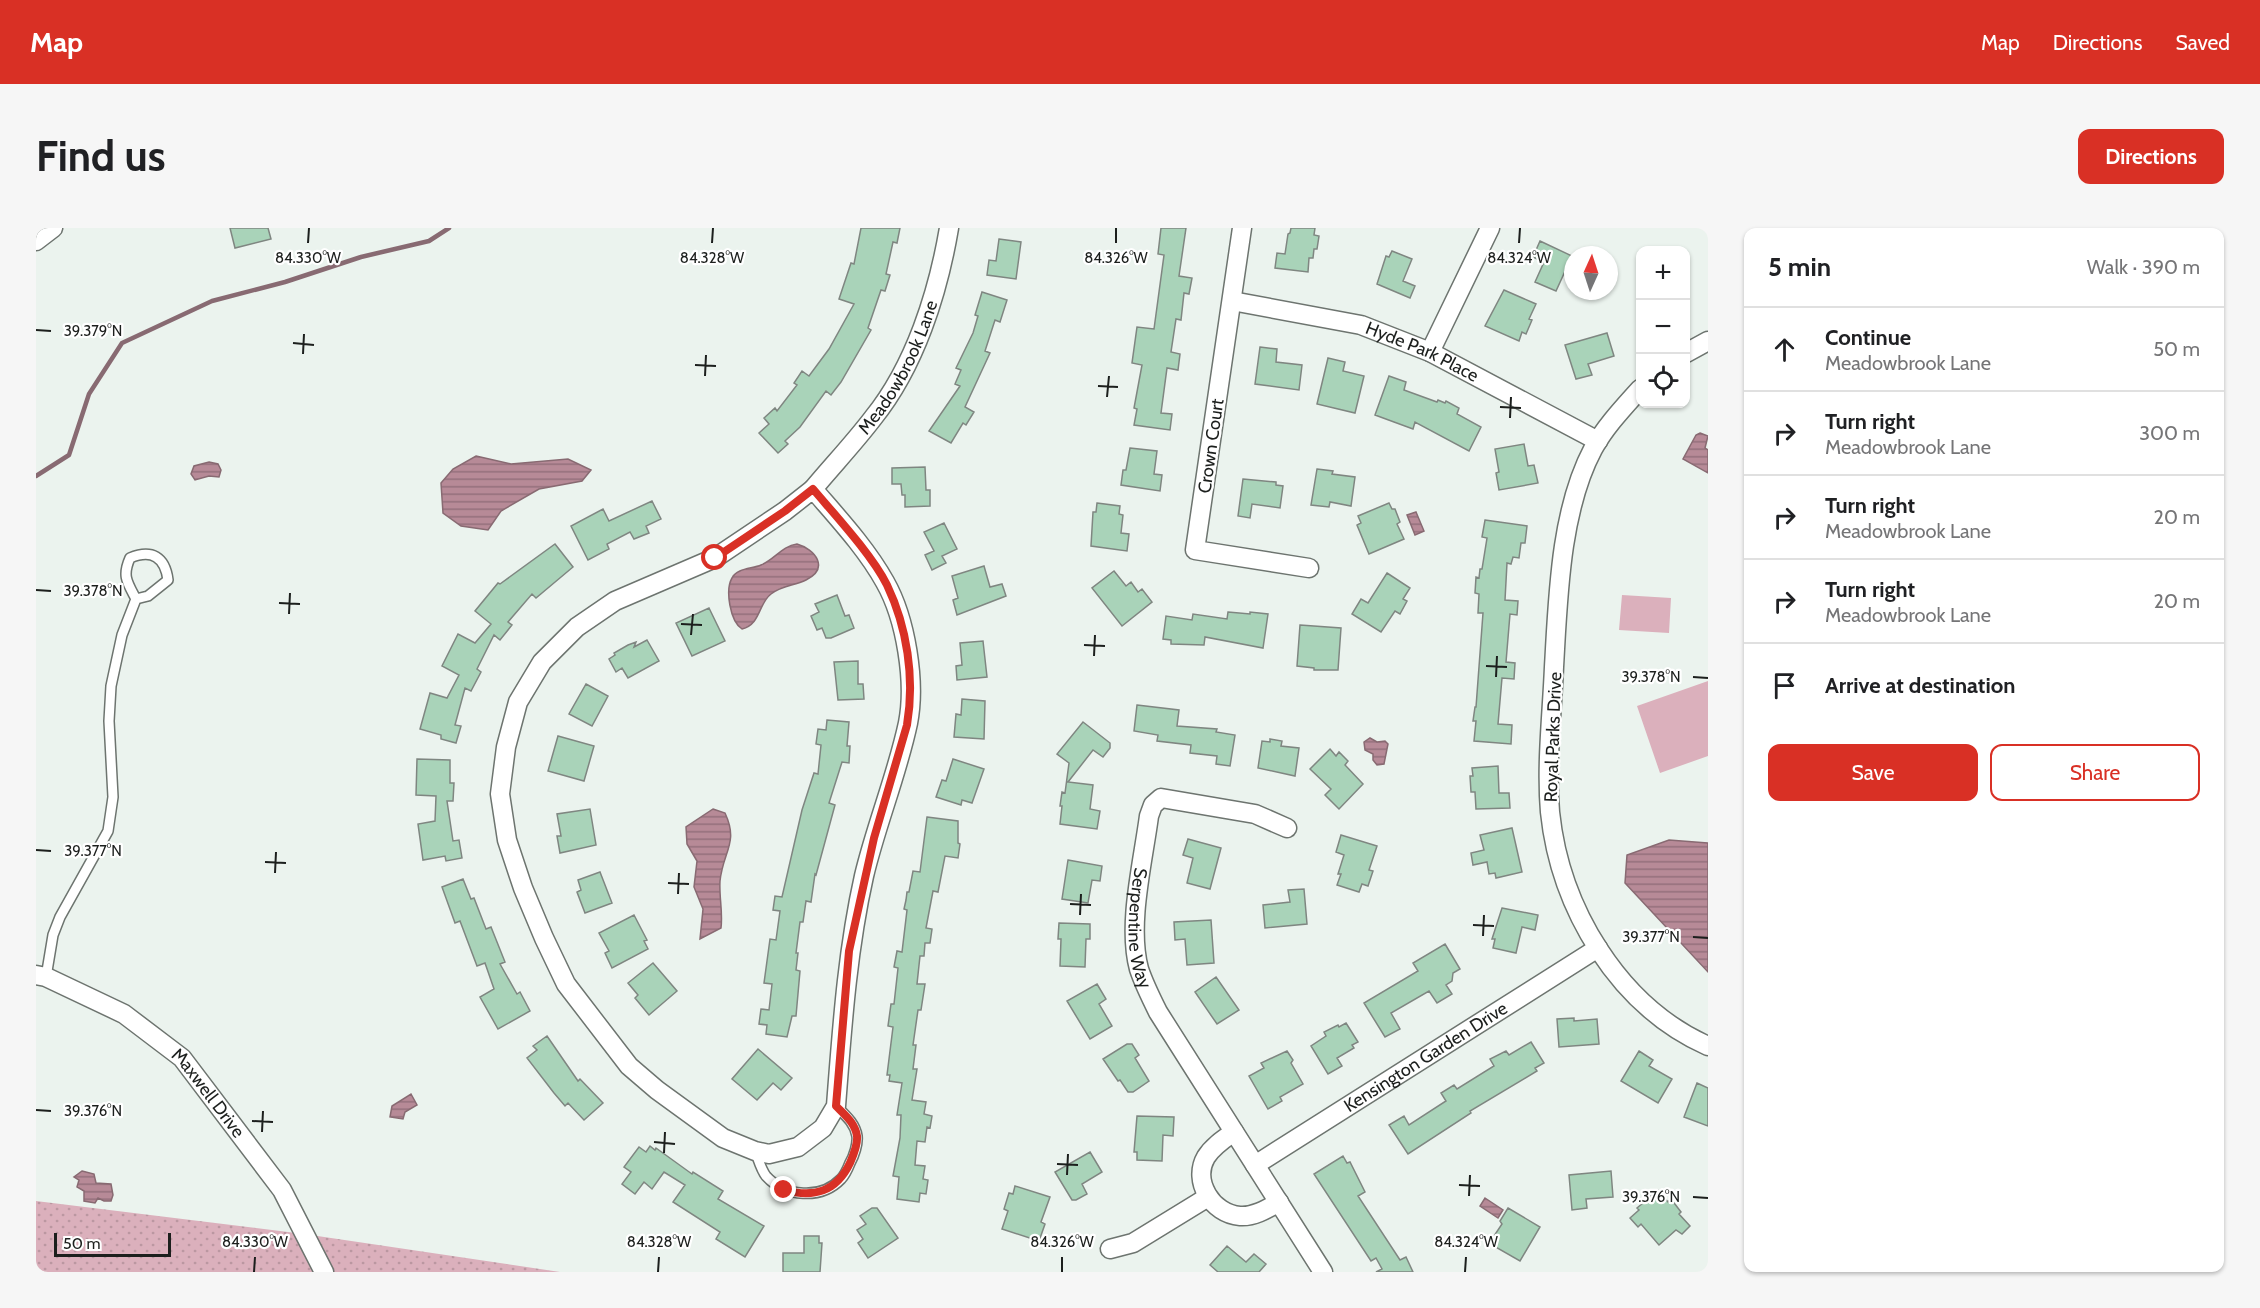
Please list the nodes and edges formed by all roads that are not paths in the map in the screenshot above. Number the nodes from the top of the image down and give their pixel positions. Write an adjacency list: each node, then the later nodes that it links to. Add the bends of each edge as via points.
1 (53, 228): 5 (street)
2 (949, 228): 12 (street, Meadowbrook Lane, via 934,298 911,356 874,417)
3 (1242, 228): 6 (street, Crown Court)
4 (1490, 228): 9 (street)
5 (36, 241)
6 (1232, 301): 9 (street, Hyde Park Place, via 1361,325); 13 (street, Crown Court, via 1195,550)
7 (1708, 341): 8 (street)
8 (1690, 351)
9 (1430, 352): 11 (street, Hyde Park Place)
10 (1636, 394): 11 (street, Royal Parks Drive)
11 (1598, 441): 16 (street, Royal Parks Drive, via 1576,494 1562,563 1549,775 1550,811 1561,868)
12 (813, 489): 19 (street, Meadowbrook Lane, via 886,584 905,637 909,676 907,725 867,866 849,951); 21 (street, Meadowbrook Lane, via 715,558 615,601 577,627 542,662 518,702 506,747 500,794 507,840 523,888 566,984 629,1066 723,1138)
13 (1309, 568)
14 (136, 599): 14 (lane, via 124,571 130,558 143,552 157,557 166,568 168,580 148,596); 17 (lane, via 122,635 111,686 113,797 108,831 60,917)
15 (1287, 828): 20 (street, Serpentine Way, via 1255,814 1161,798 1149,816 1135,922 1139,969 1158,1012)
16 (1598, 948): 18 (street, Royal Parks Drive, via 1647,1007 1675,1029); 22 (street, Kensington Garden Drive)
17 (41, 976): 26 (street, Maxwell Drive, via 124,1014 182,1058 282,1190)
18 (1708, 1046)
19 (836, 1106): 21 (street, Meadowbrook Lane, via 823,1128 798,1147 769,1154); 21 (lane, via 851,1121 857,1137 843,1178 833,1186 814,1193 784,1190 765,1175)
20 (1234, 1132): 22 (street, Serpentine Way); 23 (street, via 1214,1146 1204,1163 1203,1181)
21 (754, 1151)
22 (1255, 1165): 24 (street, Serpentine Way)
23 (1208, 1197): 24 (street, via 1217,1207 1240,1216 1252,1215); 25 (street, via 1133,1243)
24 (1279, 1202): 27 (street, Serpentine Way)
25 (1110, 1249)
26 (324, 1272)
27 (1323, 1272)

